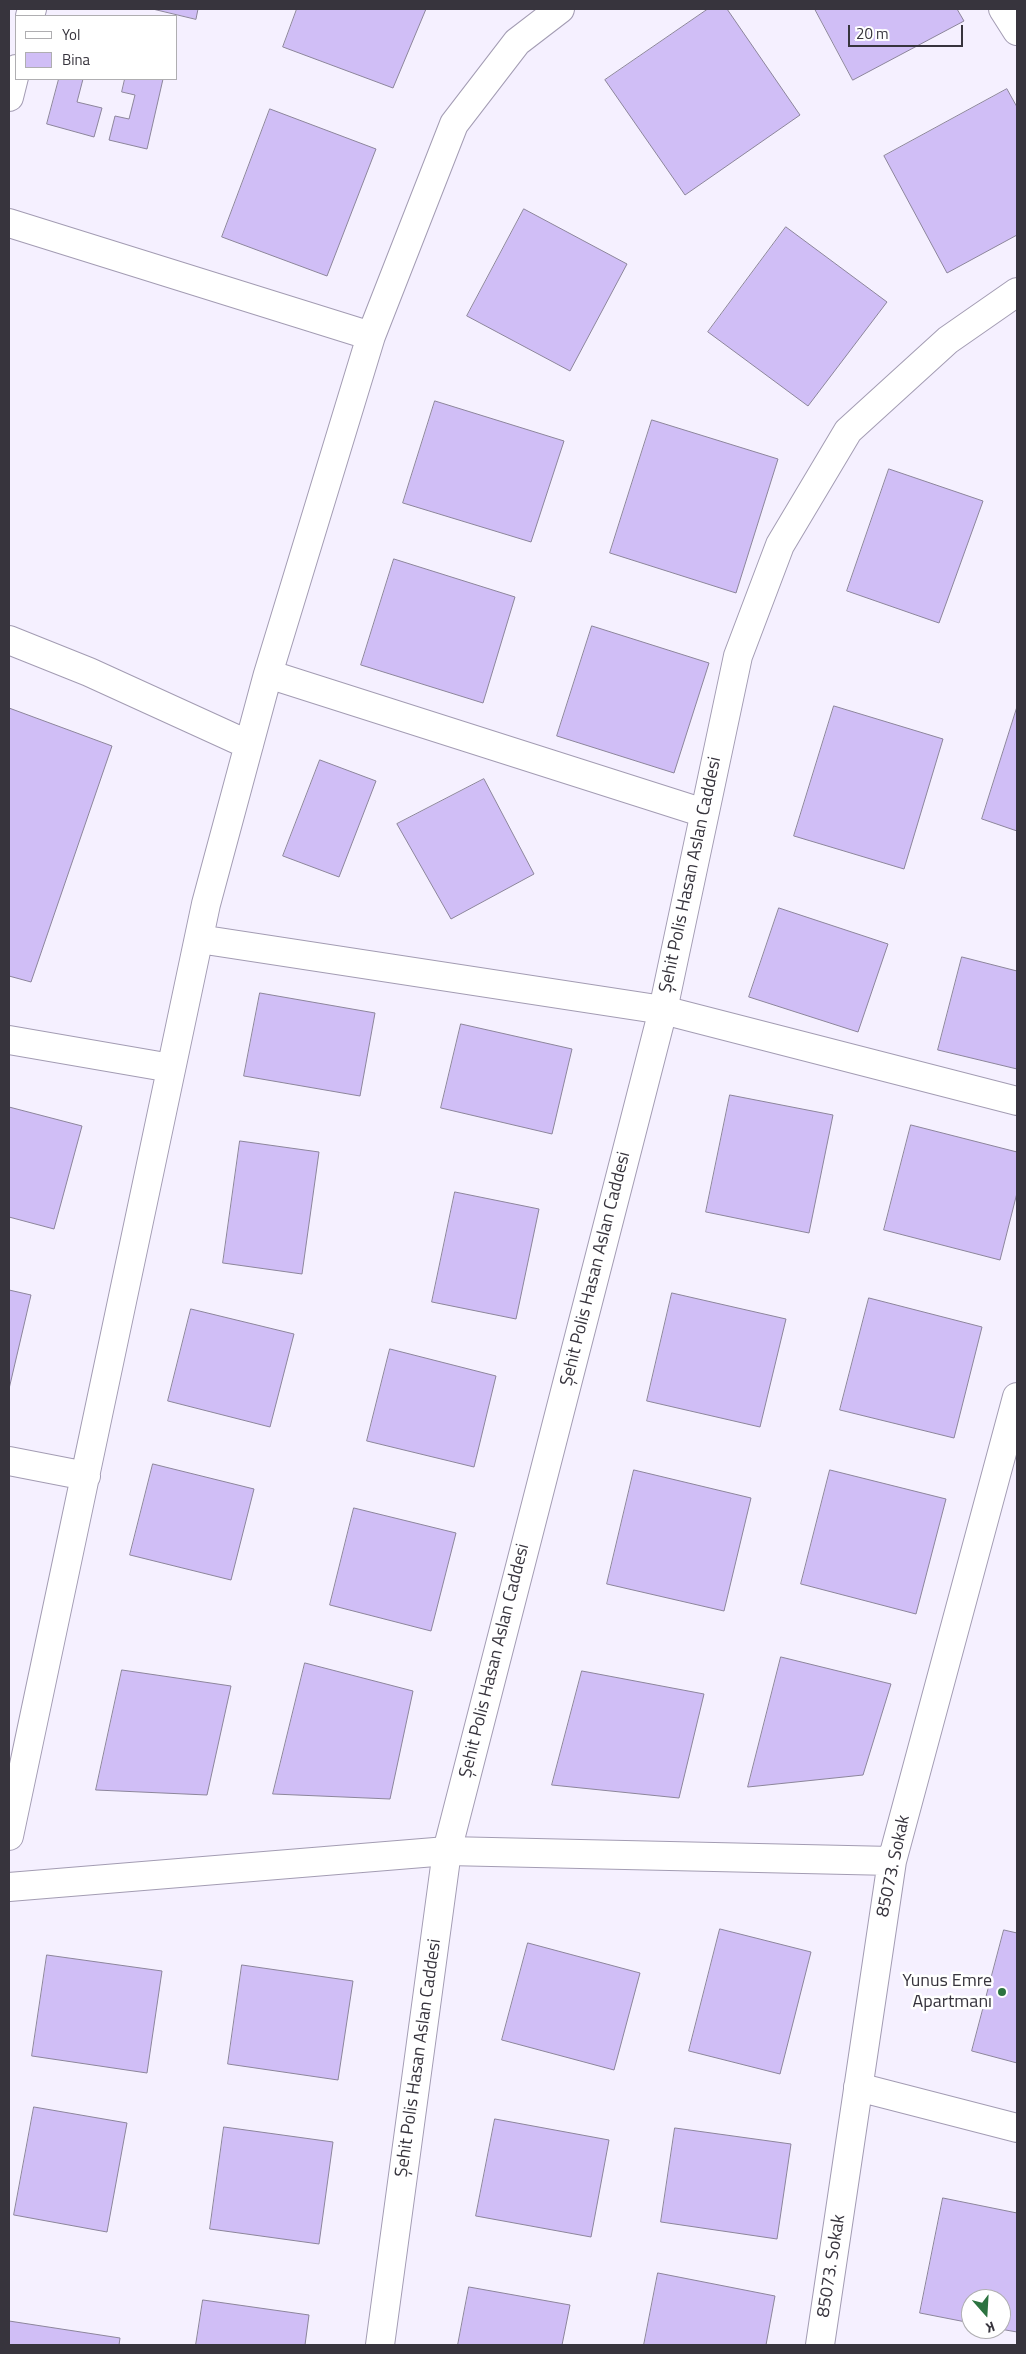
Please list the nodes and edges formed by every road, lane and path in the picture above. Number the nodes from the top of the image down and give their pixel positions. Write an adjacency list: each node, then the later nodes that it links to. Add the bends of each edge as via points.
1 (560, 9): 8 (street, via 517,42 454,124)
2 (1003, 9): 3 (street)
3 (1017, 30)
4 (15, 73): 5 (street)
5 (9, 97)
6 (9, 223): 8 (street)
7 (1017, 292): 12 (street, Şehit Polis Hasan Aslan Caddesi, via 948,340 848,431 780,545 738,656)
8 (371, 336): 10 (street)
9 (9, 640): 11 (street)
10 (268, 674): 11 (street); 12 (street)
11 (249, 745): 13 (street)
12 (704, 813): 14 (street, Şehit Polis Hasan Aslan Caddesi)
13 (198, 939): 14 (street); 16 (street)
14 (662, 1010): 17 (street); 22 (street, Şehit Polis Hasan Aslan Caddesi)
15 (9, 1040): 16 (street)
16 (171, 1068): 20 (street)
17 (1017, 1101)
18 (1016, 1404): 23 (street, 85073. Sokak)
19 (9, 1461): 20 (street)
20 (86, 1476): 21 (street)
21 (9, 1836)
22 (447, 1851): 23 (street); 24 (street); 27 (street, Şehit Polis Hasan Aslan Caddesi)
23 (892, 1861): 25 (street, 85073. Sokak)
24 (9, 1887)
25 (858, 2087): 26 (street); 28 (street, 85073. Sokak)
26 (1017, 2128)
27 (380, 2345)
28 (820, 2345)

